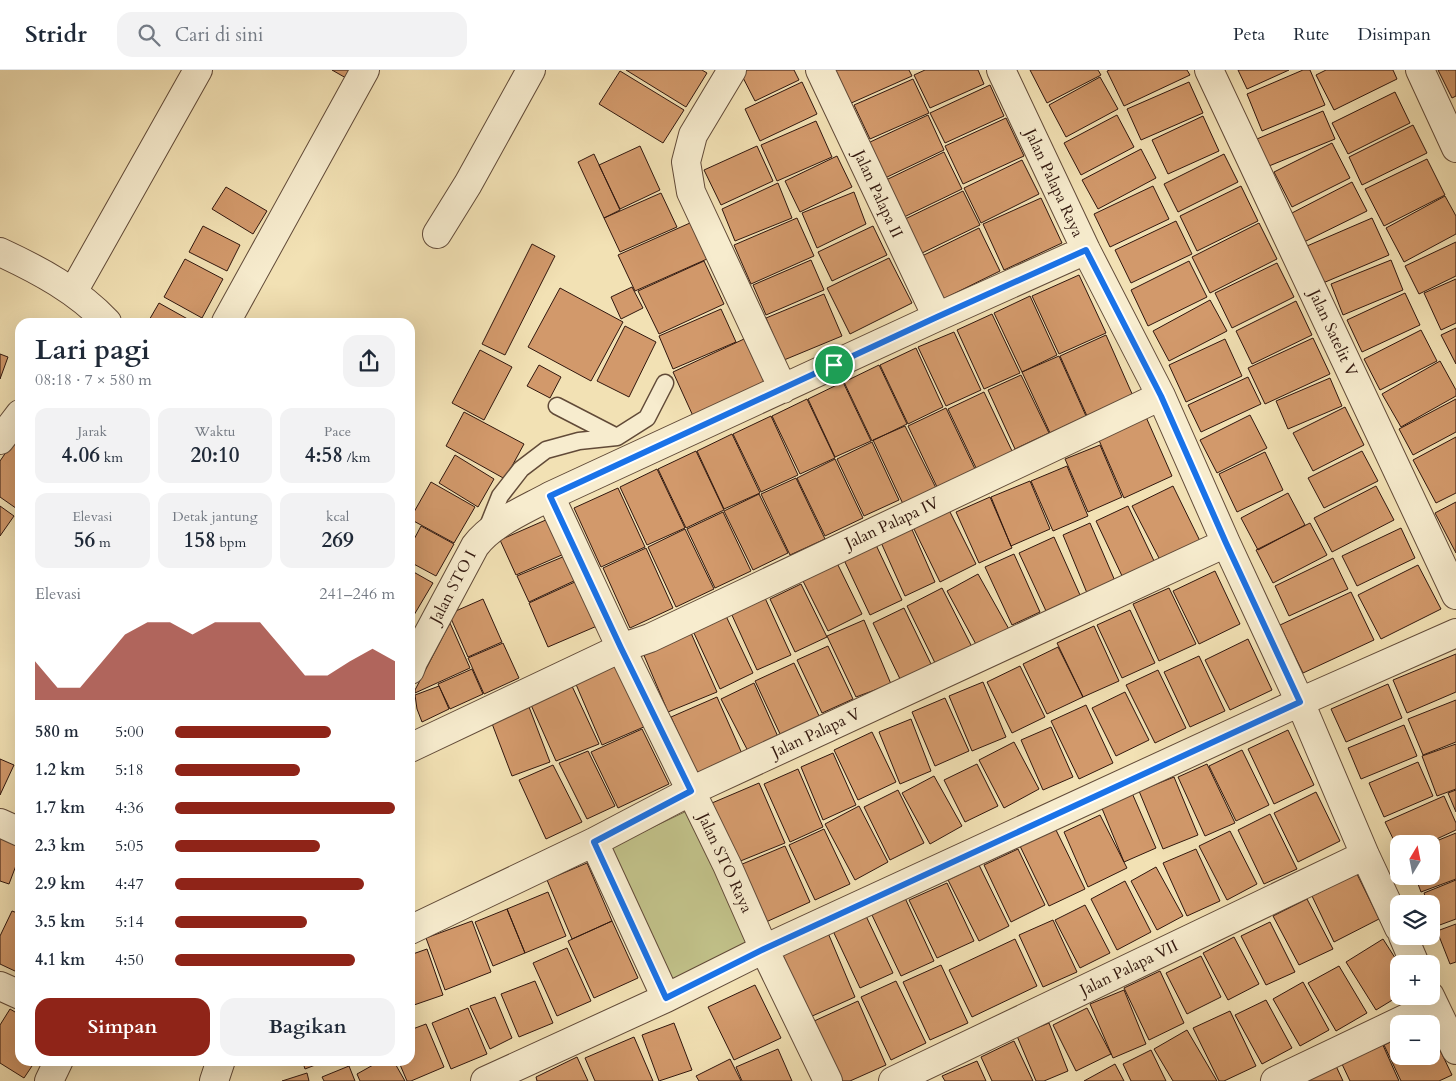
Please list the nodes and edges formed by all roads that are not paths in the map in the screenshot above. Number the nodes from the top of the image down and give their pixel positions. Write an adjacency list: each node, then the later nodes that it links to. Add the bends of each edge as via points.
1 (198, 70): 13 (street)
2 (365, 70): 16 (street)
3 (531, 70): 10 (street)
4 (732, 70): 18 (street, via 693,135 686,162 691,192)
5 (820, 70): 14 (street, Jalan Palapa II)
6 (1002, 70): 11 (street, Jalan Palapa Raya)
7 (1210, 70): 27 (street, Jalan Satelit V)
8 (1420, 70): 9 (street)
9 (1456, 148)
10 (437, 234)
11 (1086, 250): 14 (street); 19 (street, Jalan Palapa Raya)
12 (0, 252): 13 (street)
13 (74, 292): 15 (street)
14 (937, 317): 18 (street)
15 (103, 318)
16 (228, 318)
17 (665, 383): 22 (lane, via 647,418)
18 (783, 389): 24 (street)
19 (1161, 396): 26 (street, Jalan Palapa Raya); 29 (street, Jalan Palapa IV, via 650,638)
20 (558, 406): 22 (lane)
21 (15, 420): 23 (street)
22 (617, 437): 25 (lane, via 579,441 546,450 521,469 500,496)
23 (0, 440)
24 (550, 496): 25 (street); 29 (street, Jalan STO Raya)
25 (485, 533): 30 (street, Jalan STO I)
26 (1226, 543): 31 (street, Jalan Palapa Raya); 33 (street, Jalan Palapa V)
27 (1456, 595)
28 (1456, 633): 31 (street)
29 (621, 648): 32 (street, Jalan Palapa IV); 33 (street, Jalan STO Raya)
30 (415, 658)
31 (1300, 702): 37 (street, Jalan Palapa Raya); 40 (street)
32 (415, 746)
33 (691, 791): 36 (street, Jalan Palapa V); 40 (street, Jalan STO Raya)
34 (0, 823): 35 (street)
35 (15, 830)
36 (594, 842): 39 (street, Jalan Palapa V); 43 (street)
37 (1365, 855): 38 (street, Jalan Palapa Raya); 53 (street, Jalan Palapa VII)
38 (1390, 909)
39 (415, 928)
40 (764, 949): 43 (street); 52 (street, Jalan STO Raya)
41 (0, 986): 42 (street)
42 (15, 993)
43 (666, 998): 51 (street)
44 (1424, 1005): 54 (street)
45 (1434, 1005): 46 (street)
46 (1456, 1050)
47 (56, 1066): 49 (street)
48 (219, 1066): 50 (street)
49 (49, 1081)
50 (214, 1081)
51 (485, 1081)
52 (828, 1081)
53 (893, 1081)
54 (1275, 1081)

